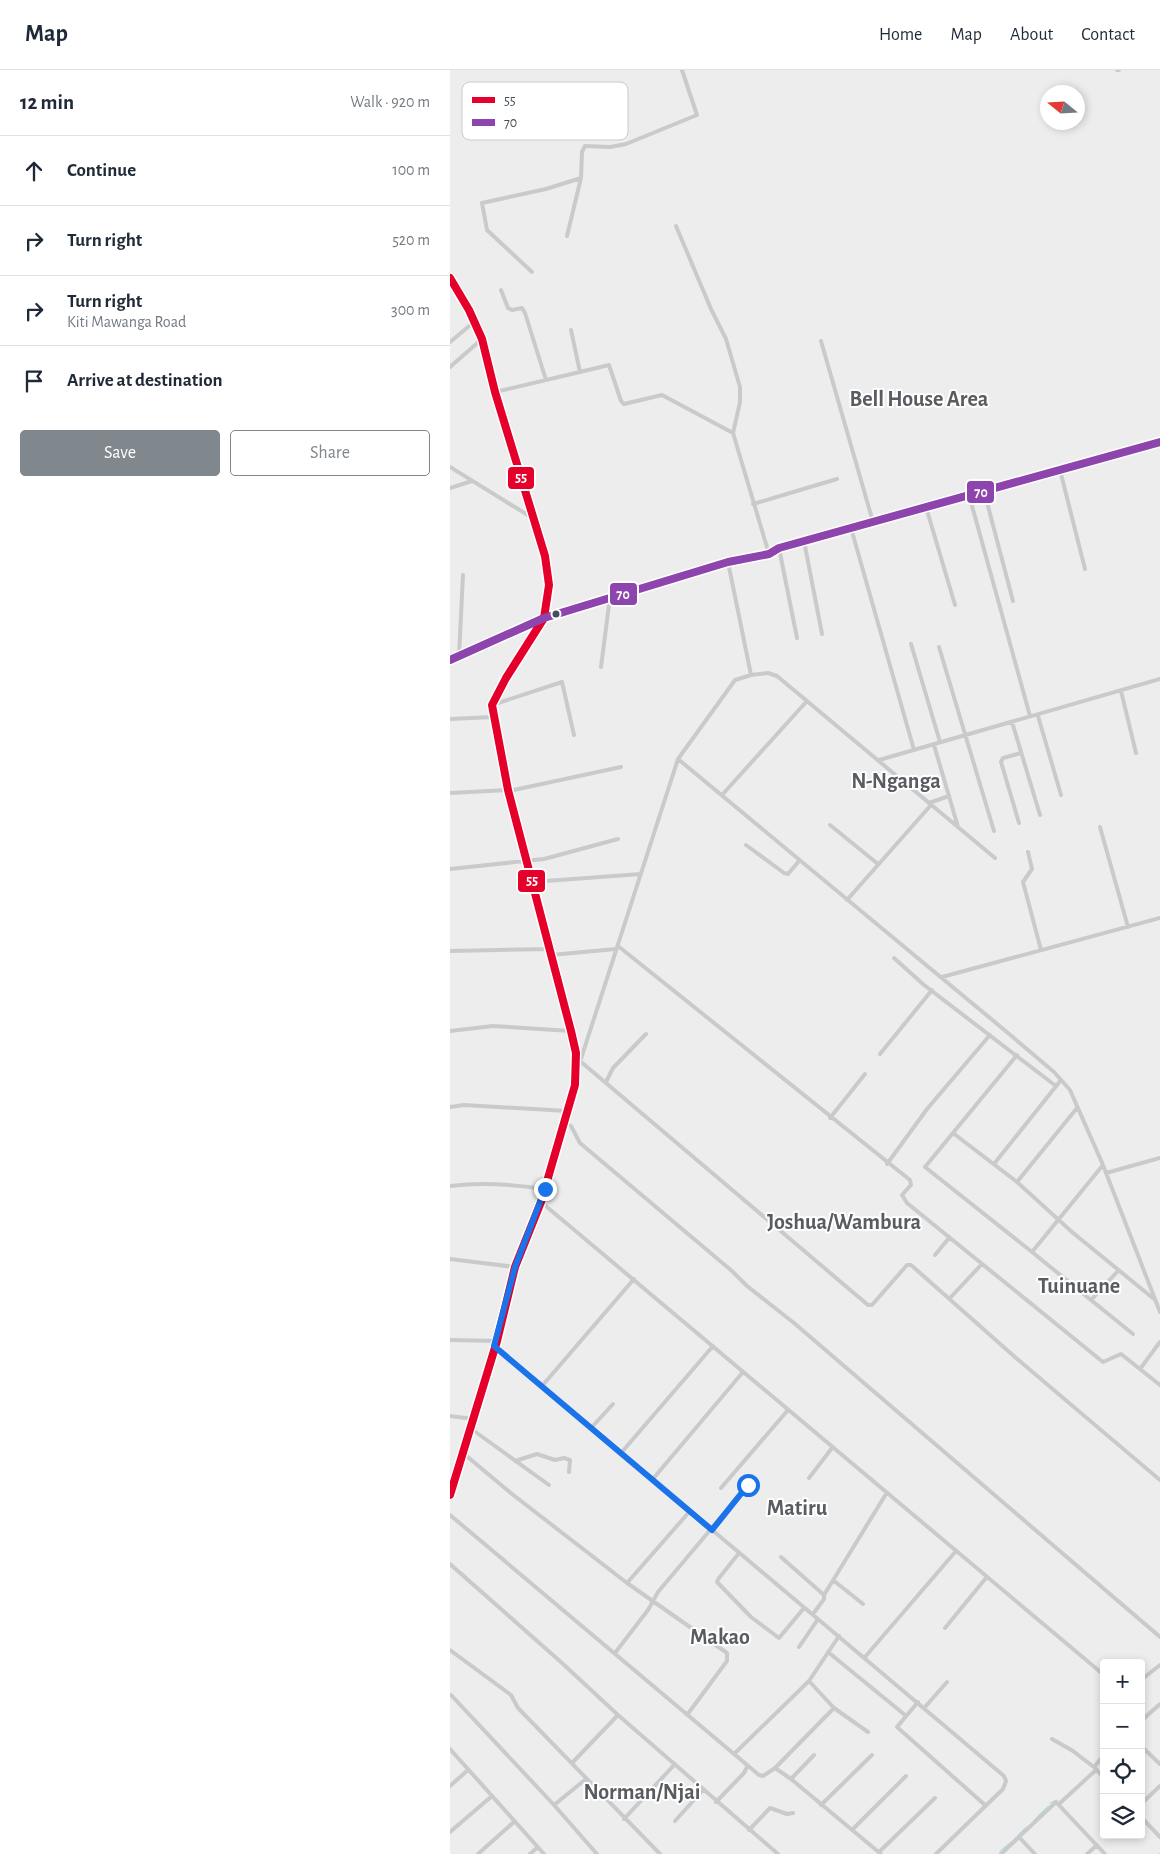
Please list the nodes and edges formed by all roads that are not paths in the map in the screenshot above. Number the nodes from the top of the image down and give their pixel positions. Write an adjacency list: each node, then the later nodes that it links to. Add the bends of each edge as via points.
1 (682, 70): 2 (street, via 697,115 626,144 610,148 585,146)
2 (581, 178): 4 (street); 5 (street, via 482,203 487,230)
3 (676, 226): 17 (street, via 726,339 740,387 740,402)
4 (567, 236)
5 (532, 272)
6 (450, 278): 8 (street)
7 (500, 290): 15 (street, via 508,308 522,308 526,313)
8 (474, 322): 10 (street); 12 (street)
9 (571, 330): 14 (street)
10 (482, 340): 13 (street); 16 (street)
11 (821, 341): 29 (street)
12 (450, 342)
13 (450, 367)
14 (580, 372): 15 (street); 17 (street, via 608,365 624,404 662,395)
15 (546, 380): 16 (street)
16 (495, 392): 28 (street)
17 (732, 433): 26 (street)
18 (1160, 442): 20 (street)
19 (450, 467): 22 (street)
20 (1060, 470): 24 (street); 35 (street)
21 (837, 479): 26 (street)
22 (472, 481): 23 (street); 28 (street)
23 (450, 488)
24 (984, 491): 25 (street); 38 (street)
25 (969, 495): 27 (street); 53 (street)
26 (753, 504): 33 (street)
27 (926, 507): 29 (street); 39 (street)
28 (532, 517): 40 (street, via 545,556 550,585)
29 (873, 522): 30 (street)
30 (851, 528): 31 (street); 62 (street)
31 (804, 541): 32 (street); 41 (street)
32 (779, 548): 33 (street); 42 (street)
33 (769, 554): 34 (street)
34 (728, 562): 37 (street); 48 (street)
35 (1085, 569)
36 (463, 575): 45 (street)
37 (610, 597): 40 (street); 47 (street)
38 (1013, 601)
39 (954, 605)
40 (544, 618): 45 (street); 52 (street)
41 (822, 634)
42 (796, 638)
43 (910, 644): 60 (street)
44 (939, 647): 59 (street)
45 (459, 656): 46 (street)
46 (450, 660)
47 (600, 667)
48 (751, 675): 51 (street, via 772,673); 65 (street, via 732,683)
49 (1160, 680): 50 (street)
50 (1121, 691): 54 (street); 64 (street)
51 (807, 701): 66 (street); 71 (street)
52 (492, 705): 55 (street); 58 (street, via 562,682)
53 (1030, 716): 54 (street); 57 (street)
54 (1038, 716): 70 (street)
55 (493, 717): 56 (street); 68 (street)
56 (450, 719)
57 (1012, 722): 59 (street); 63 (street)
58 (574, 735)
59 (966, 736): 60 (street); 79 (street)
60 (940, 742): 61 (street)
61 (934, 745): 62 (street); 72 (street)
62 (914, 750): 66 (street)
63 (1021, 753): 74 (street); 75 (street, via 1003,758 1001,762)
64 (1136, 753)
65 (678, 758): 71 (street); 88 (street)
66 (880, 760): 73 (street)
67 (621, 767): 68 (street)
68 (509, 790): 69 (street); 84 (street)
69 (450, 793)
70 (1061, 794)
71 (722, 795): 85 (street)
72 (949, 796): 73 (street); 77 (street)
73 (930, 804): 77 (street); 86 (street)
74 (1040, 815)
75 (1019, 823)
76 (830, 825): 86 (street)
77 (958, 827): 83 (street)
78 (1100, 827): 92 (street)
79 (994, 831)
80 (618, 839): 84 (street)
81 (746, 844): 85 (street, via 784,873 788,874)
82 (1028, 852): 95 (street, via 1032,869 1023,882)
83 (995, 858)
84 (527, 861): 87 (street); 89 (street)
85 (800, 861): 90 (street)
86 (878, 864): 90 (street)
87 (450, 869)
88 (641, 874): 89 (street); 93 (street)
89 (532, 882): 94 (street)
90 (847, 900): 99 (street)
91 (1160, 918): 92 (street)
92 (1128, 927): 95 (street)
93 (617, 947): 97 (street); 107 (street); 116 (street)
94 (550, 950): 96 (street); 97 (street)
95 (1041, 950): 99 (street)
96 (450, 951)
97 (551, 955): 101 (street)
98 (894, 958): 100 (street)
99 (942, 977): 110 (street)
100 (932, 990): 104 (street); 105 (street)
101 (571, 1031): 102 (street, via 493,1026); 108 (street)
102 (450, 1032)
103 (646, 1034): 111 (street, via 613,1068)
104 (990, 1035): 106 (street); 120 (street, via 927,1109)
105 (880, 1054)
106 (1017, 1055): 112 (street); 118 (street)
107 (580, 1060): 108 (street); 111 (street)
108 (577, 1072): 115 (street)
109 (865, 1074): 116 (street)
110 (1061, 1080): 112 (street); 114 (street, via 1070,1090)
111 (606, 1082): 137 (street, via 868,1306 909,1265)
112 (1056, 1086): 121 (street)
113 (450, 1107): 115 (street)
114 (1077, 1108): 122 (street); 124 (street)
115 (567, 1111): 117 (street)
116 (830, 1118): 120 (street)
117 (564, 1123): 126 (street); 190 (street, via 571,1126 580,1143)
118 (953, 1134): 121 (street); 130 (street, via 925,1167)
119 (1160, 1158): 123 (street)
120 (887, 1164): 129 (street, via 910,1180 911,1185 902,1196 906,1203)
121 (994, 1164): 124 (street)
122 (1103, 1165): 123 (street); 128 (street)
123 (1106, 1173): 139 (street)
124 (1017, 1182): 128 (street)
125 (450, 1186): 126 (street, via 478,1182)
126 (545, 1189): 127 (street)
127 (541, 1202): 134 (street); 136 (street)
128 (1058, 1218): 130 (street); 135 (street)
129 (949, 1238): 131 (street); 133 (street)
130 (1032, 1252): 138 (street)
131 (935, 1255)
132 (450, 1259): 134 (street)
133 (981, 1265): 137 (street); 147 (street, via 1101,1361 1107,1362 1121,1354)
134 (515, 1267): 143 (street)
135 (1118, 1270): 138 (street); 139 (street)
136 (634, 1279): 146 (street); 150 (street)
137 (950, 1298): 166 (street)
138 (1091, 1300): 141 (street)
139 (1156, 1300): 140 (street)
140 (1160, 1312)
141 (1133, 1334)
142 (450, 1340): 143 (street)
143 (497, 1341): 145 (street)
144 (1160, 1342): 147 (street)
145 (494, 1346): 150 (street); 154 (street)
146 (713, 1346): 148 (street); 159 (street)
147 (1140, 1369): 149 (street)
148 (744, 1372): 152 (street); 165 (street)
149 (1160, 1385)
150 (542, 1386): 156 (street)
151 (613, 1404): 156 (street)
152 (788, 1410): 157 (street); 169 (street)
153 (450, 1416): 154 (street)
154 (474, 1419): 155 (street)
155 (470, 1428): 158 (street); 160 (street)
156 (590, 1428): 159 (street)
157 (832, 1448): 164 (street); 171 (street)
158 (463, 1453): 161 (street); 181 (street)
159 (621, 1453): 165 (street)
160 (515, 1461): 163 (street, via 537,1454 555,1460 564,1458 570,1460); 167 (street)
161 (457, 1469): 162 (street); 170 (street)
162 (450, 1470)
163 (569, 1472)
164 (809, 1478)
165 (652, 1480): 172 (street)
166 (1160, 1480)
167 (550, 1485)
168 (748, 1485): 174 (street)
169 (721, 1488)
170 (451, 1492)
171 (886, 1494): 175 (street); 180 (street)
172 (690, 1511): 174 (street); 181 (street)
173 (450, 1515): 194 (street)
174 (712, 1530): 176 (street); 183 (street)
175 (956, 1552): 179 (street); 195 (street)
176 (738, 1553): 185 (street); 185 (street, via 718,1582 751,1616 779,1638)
177 (781, 1558): 182 (street)
178 (450, 1564): 208 (street)
179 (986, 1578): 188 (street); 198 (street)
180 (833, 1580): 182 (street); 184 (street)
181 (627, 1583): 183 (street)
182 (824, 1595): 186 (street)
183 (653, 1601): 194 (street); 209 (street, via 728,1655 727,1661)
184 (863, 1604)
185 (804, 1608): 186 (street)
186 (813, 1614): 187 (street)
187 (818, 1619): 189 (street); 191 (street)
188 (945, 1628)
189 (839, 1636): 193 (street); 195 (street)
190 (1160, 1637)
191 (799, 1647)
192 (450, 1650): 220 (street, via 511,1695 518,1708)
193 (828, 1652): 201 (street); 210 (street)
194 (615, 1653): 209 (street)
195 (865, 1657): 204 (street)
196 (1160, 1665): 197 (street)
197 (1155, 1669): 199 (street); 200 (street)
198 (1100, 1672)
199 (1160, 1673)
200 (1145, 1677)
201 (809, 1680): 206 (street); 216 (street)
202 (947, 1682): 207 (street)
203 (451, 1695): 239 (street)
204 (918, 1702): 207 (street); 210 (street)
205 (1160, 1704): 211 (street)
206 (834, 1708): 212 (street); 224 (street)
207 (925, 1708): 241 (street, via 1004,1776 1003,1789)
208 (618, 1715): 220 (street); 221 (street)
209 (687, 1715): 216 (street)
210 (905, 1715): 241 (street, via 897,1727 900,1732)
211 (1145, 1717)
212 (868, 1732)
213 (1052, 1739): 225 (street, via 1074,1751)
214 (450, 1749): 226 (street)
215 (1144, 1749): 222 (street)
216 (734, 1754): 223 (street)
217 (814, 1755): 230 (street)
218 (872, 1755): 240 (street)
219 (1100, 1758): 225 (street)
220 (572, 1763): 229 (street)
221 (675, 1764): 233 (street); 243 (street)
222 (1160, 1764)
223 (747, 1767): 224 (street, via 761,1776); 237 (street)
224 (775, 1768): 230 (street)
225 (1095, 1769): 227 (street); 238 (street)
226 (468, 1770): 231 (street); 234 (street)
227 (1100, 1774)
228 (906, 1776): 248 (street)
229 (586, 1778): 239 (street); 243 (street)
230 (791, 1779): 240 (street)
231 (450, 1786)
232 (1160, 1786): 236 (street)
233 (703, 1790): 237 (street); 244 (street)
234 (492, 1796): 246 (street); 249 (street)
235 (935, 1798): 254 (street)
236 (1145, 1800)
237 (716, 1802): 247 (street)
238 (1059, 1804): 250 (street, via 1053,1803); 252 (street)
239 (554, 1805): 258 (street)
240 (821, 1805): 248 (street)
241 (985, 1805): 261 (street)
242 (792, 1813): 247 (street, via 770,1808)
243 (624, 1819): 259 (street)
244 (675, 1821)
245 (1145, 1821): 251 (street)
246 (515, 1822): 253 (street); 255 (street)
247 (749, 1830): 260 (street)
248 (852, 1830): 254 (street)
249 (450, 1832)
250 (1018, 1837): 262 (street); 263 (street)
251 (1160, 1837)
252 (1097, 1845): 264 (street); 265 (street)
253 (538, 1847): 256 (street); 257 (street)
254 (880, 1853)
255 (478, 1854)
256 (530, 1854)
257 (544, 1854)
258 (597, 1854)
259 (660, 1854)
260 (778, 1854)
261 (936, 1854)
262 (1001, 1854)
263 (1034, 1854)
264 (1088, 1854)
265 (1105, 1854)

